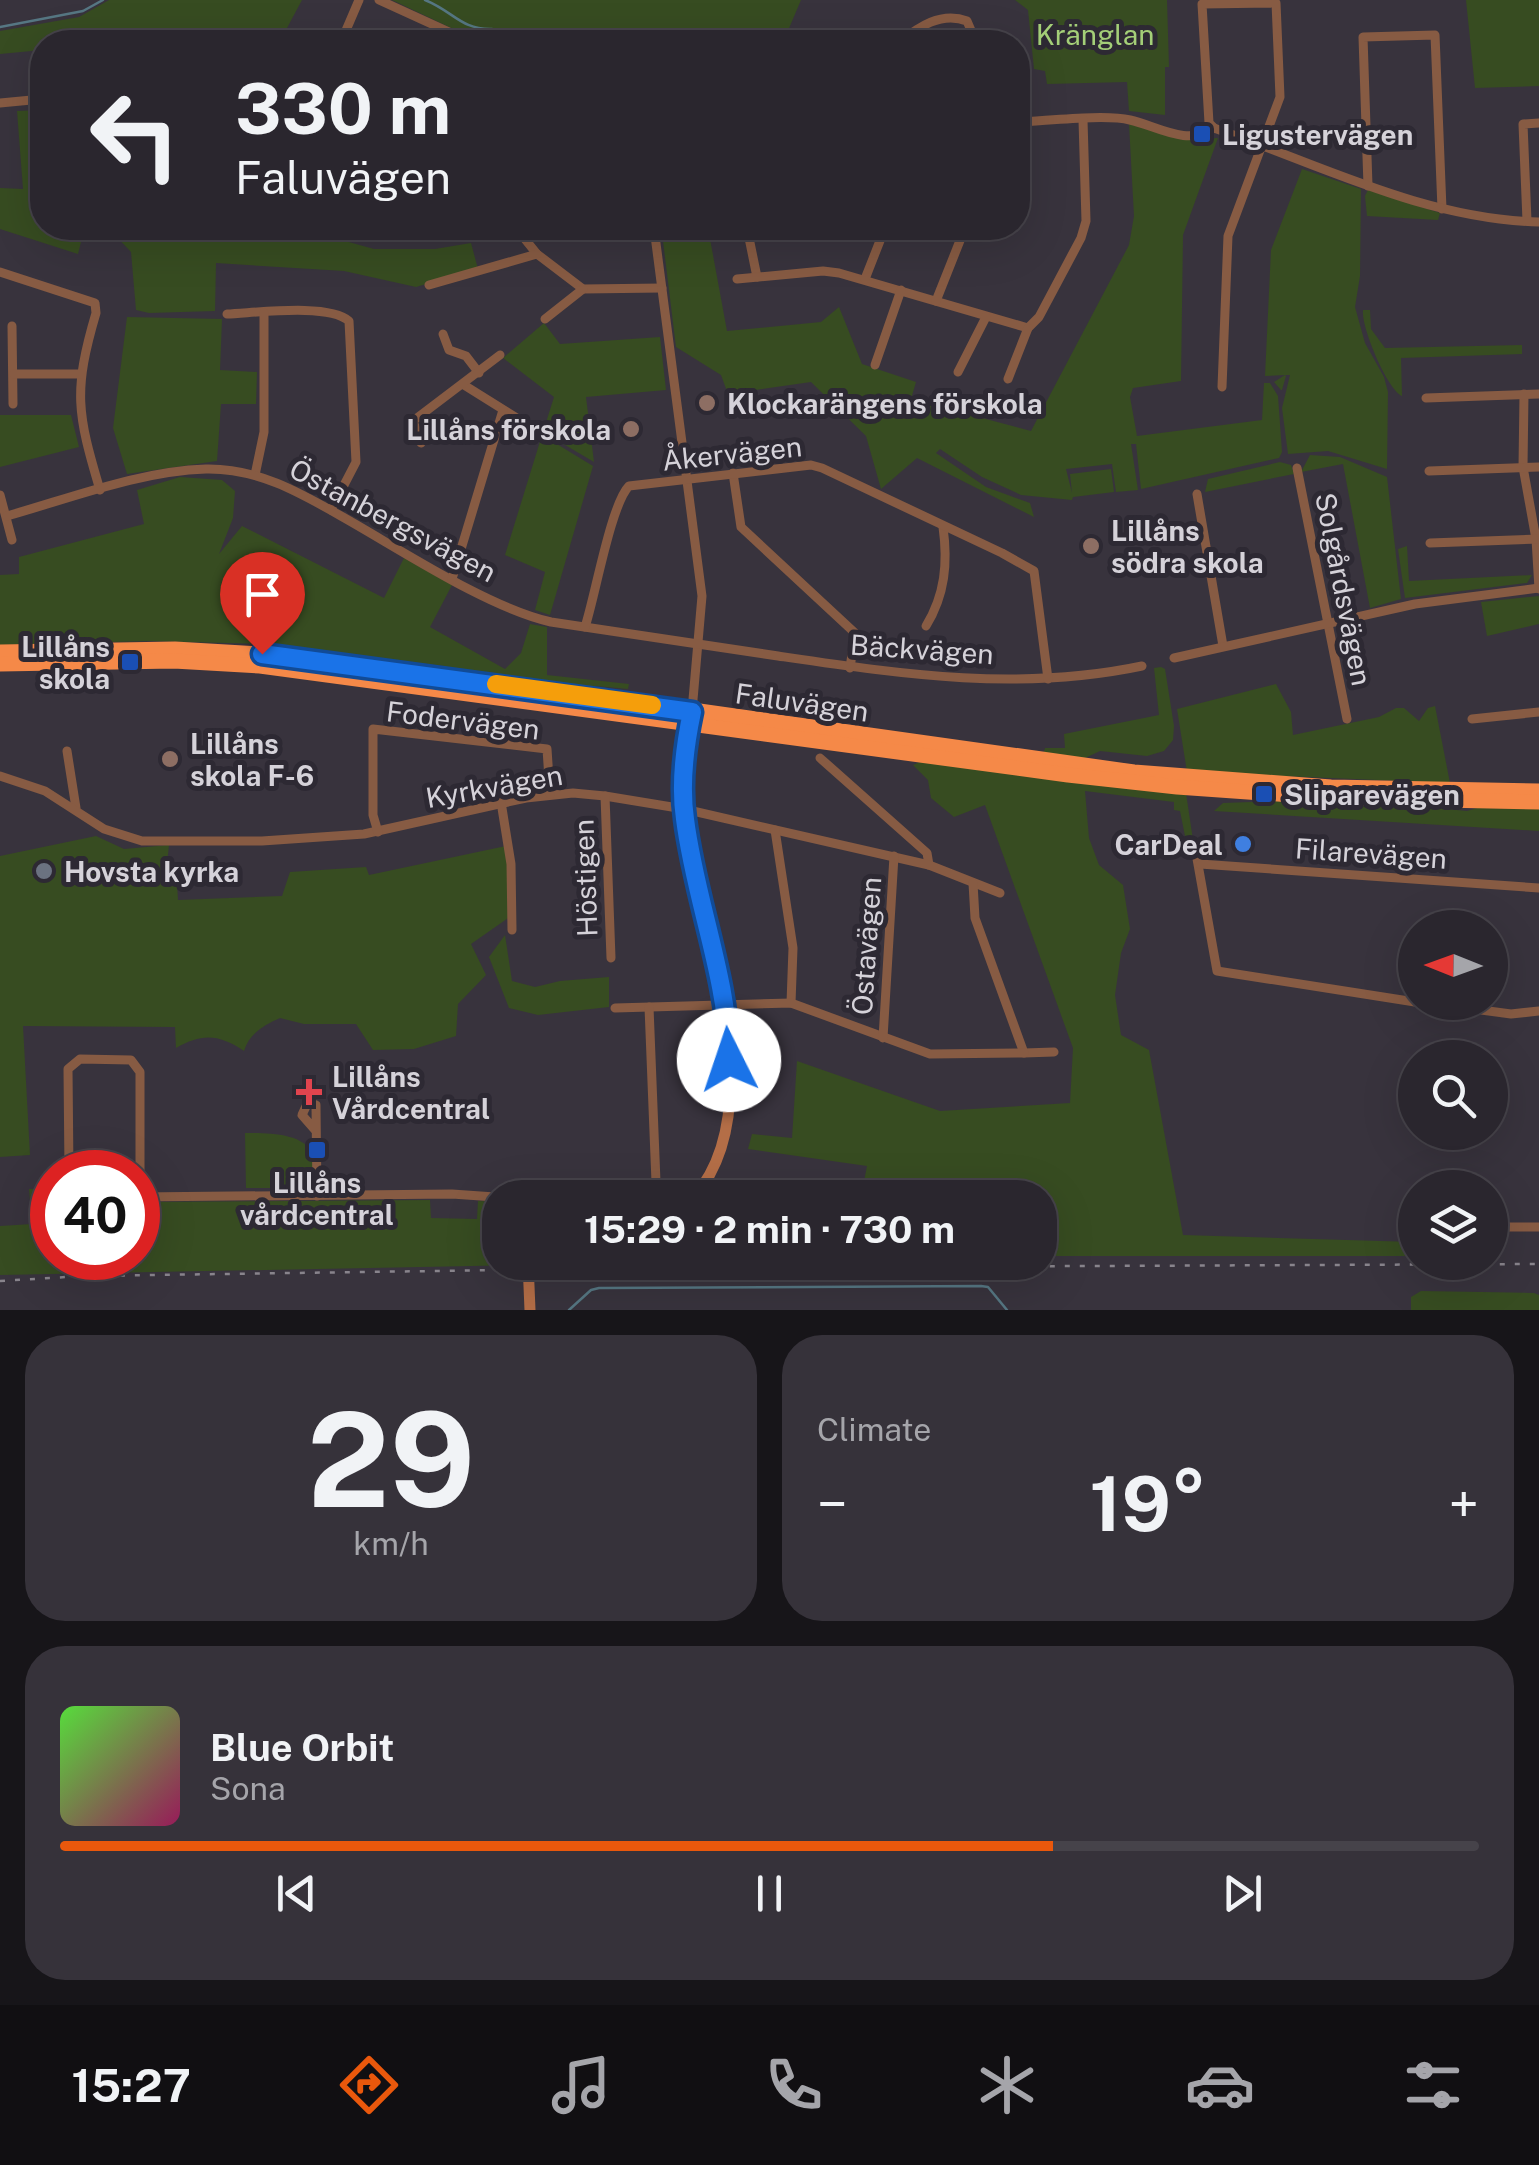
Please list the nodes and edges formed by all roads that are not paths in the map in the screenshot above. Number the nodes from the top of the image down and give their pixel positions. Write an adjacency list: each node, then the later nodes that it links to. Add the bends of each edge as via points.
1 (358, 0): 3 (street)
2 (379, 0): 4 (street)
3 (346, 30)
4 (445, 30)
5 (916, 30): 6 (street, via 946,18 968,21)
6 (971, 30)
7 (30, 100): 8 (street)
8 (0, 103)
9 (1083, 120): 10 (street); 12 (street, via 1127,119 1181,136); 37 (street, via 1086,221)
10 (1030, 122)
11 (1539, 124): 16 (street, via 1523,124)
12 (1214, 128): 13 (street); 13 (street, via 1208,123 1202,4 1276,3 1280,97)
13 (1262, 146): 14 (street); 47 (street, via 1228,236)
14 (1368, 186): 15 (street); 15 (street, via 1363,37 1435,34)
15 (1442, 209): 16 (street)
16 (1533, 222)
17 (526, 240): 22 (street)
18 (656, 240): 28 (street)
19 (749, 240): 24 (street)
20 (881, 240): 26 (street)
21 (960, 240): 31 (street)
22 (537, 254): 27 (street); 29 (street)
23 (0, 272): 44 (street, via 94,302)
24 (757, 277): 25 (street); 26 (street, via 823,271)
25 (736, 279)
26 (865, 279): 30 (street)
27 (430, 285)
28 (662, 288): 29 (street); 61 (street)
29 (584, 290): 35 (street)
30 (901, 290): 31 (street); 40 (street)
31 (936, 301): 34 (street)
32 (264, 313): 33 (street); 60 (street, via 264,432); 65 (street, via 327,312 349,322 356,462)
33 (227, 314)
34 (986, 317): 37 (street); 42 (street)
35 (545, 319)
36 (12, 326): 43 (street)
37 (1028, 328): 45 (street)
38 (444, 334): 41 (street, via 449,350 466,356)
39 (500, 355): 41 (street)
40 (875, 365)
41 (479, 372): 46 (street)
42 (958, 372)
43 (14, 374): 44 (street); 51 (street)
44 (80, 374): 62 (street, via 80,414)
45 (1008, 379)
46 (464, 385): 52 (street); 54 (street, via 413,421)
47 (1222, 387)
48 (1524, 394): 49 (street); 50 (street); 57 (street)
49 (1539, 394)
50 (1426, 398)
51 (13, 404)
52 (504, 410): 53 (street); 71 (street)
53 (520, 420)
54 (421, 443)
55 (1539, 467): 57 (street)
56 (1297, 468): 73 (street, Solgårdsvägen)
57 (1523, 468): 58 (street); 68 (street)
58 (1430, 470)
59 (733, 473): 61 (street, Åkervägen); 67 (street, Åkervägen, via 816,466); 82 (street, via 740,528 856,633)
60 (255, 475): 62 (street, Östanbergsvägen, via 186,471); 65 (street, Östanbergsvägen)
61 (688, 479): 75 (street, Åkervägen, via 629,486 622,493); 76 (street, via 702,596)
62 (100, 490): 66 (street, Östanbergsvägen)
63 (0, 494): 66 (street)
64 (1198, 494): 77 (street)
65 (331, 510): 71 (street, Östanbergsvägen)
66 (6, 516): 69 (street)
67 (943, 527): 74 (street, via 947,559); 83 (street, Åkervägen, via 1034,571)
68 (1537, 539): 70 (street); 72 (street)
69 (12, 540)
70 (1430, 543)
71 (452, 578): 75 (street, Östanbergsvägen, via 541,620)
72 (1539, 589): 73 (street)
73 (1328, 622): 77 (street); 88 (street, Solgårdsvägen)
74 (926, 626)
75 (585, 627): 76 (street, Östanbergsvägen)
76 (698, 644): 82 (street, Bäckvägen); 86 (street)
77 (1223, 646): 79 (street)
78 (0, 652): 84 (highway, Faluvägen, via 234,652)
79 (1174, 658)
80 (0, 664): 84 (highway, Faluvägen, via 260,666)
81 (1142, 666): 83 (street, Bäckvägen)
82 (850, 668): 83 (street, Bäckvägen)
83 (1048, 680)
84 (638, 709): 86 (highway, Faluvägen)
85 (1539, 712): 87 (street)
86 (691, 717): 92 (highway, Faluvägen); 99 (street)
87 (1472, 719)
88 (1347, 720)
89 (67, 751): 98 (street)
90 (820, 758): 105 (street, via 927,853)
91 (0, 776): 98 (street, Kyrkvägen)
92 (1196, 784): 93 (highway, Faluvägen); 97 (highway, Faluvägen, via 1342,798)
93 (1539, 791)
94 (550, 794): 95 (street, Kyrkvägen); 96 (street, Kyrkvägen); 101 (street, Fodervägen, via 548,749 373,729)
95 (605, 796): 99 (street, Kyrkvägen); 110 (street, Höstigen)
96 (501, 802): 101 (street, Kyrkvägen); 109 (street)
97 (1539, 802)
98 (76, 808): 101 (street, Kyrkvägen, via 104,828 142,840 262,842)
99 (684, 809): 100 (street, Kyrkvägen); 112 (street)
100 (775, 830): 103 (street, Kyrkvägen); 113 (street, via 793,948)
101 (378, 832)
102 (1194, 842): 104 (street)
103 (894, 856): 105 (street, Kyrkvägen); 118 (street, Östavägen)
104 (1200, 864): 107 (street, Filarevägen); 111 (street, via 1217,971)
105 (929, 865): 106 (street, Kyrkvägen)
106 (973, 883): 108 (street, Kyrkvägen); 119 (street, via 975,918)
107 (1539, 888)
108 (1000, 893)
109 (512, 930)
110 (611, 958)
111 (1398, 999)
112 (724, 1003): 113 (street); 114 (street); 125 (street, via 725,1135)
113 (791, 1003): 118 (street)
114 (650, 1006): 115 (street); 124 (street)
115 (615, 1008)
116 (1539, 1011): 117 (street)
117 (1508, 1014)
118 (883, 1038): 119 (street, via 945,1056)
119 (1024, 1052): 120 (street)
120 (1054, 1052)
121 (316, 1131): 126 (street)
122 (69, 1150): 123 (street, via 68,1069 80,1059 130,1060 140,1072)
123 (139, 1150)
124 (656, 1180)
125 (705, 1180)
126 (317, 1196): 127 (street); 128 (street)
127 (482, 1196)
128 (160, 1197)
129 (1539, 1227): 130 (street)
130 (1508, 1228)
131 (529, 1280): 132 (street)
132 (530, 1310)

